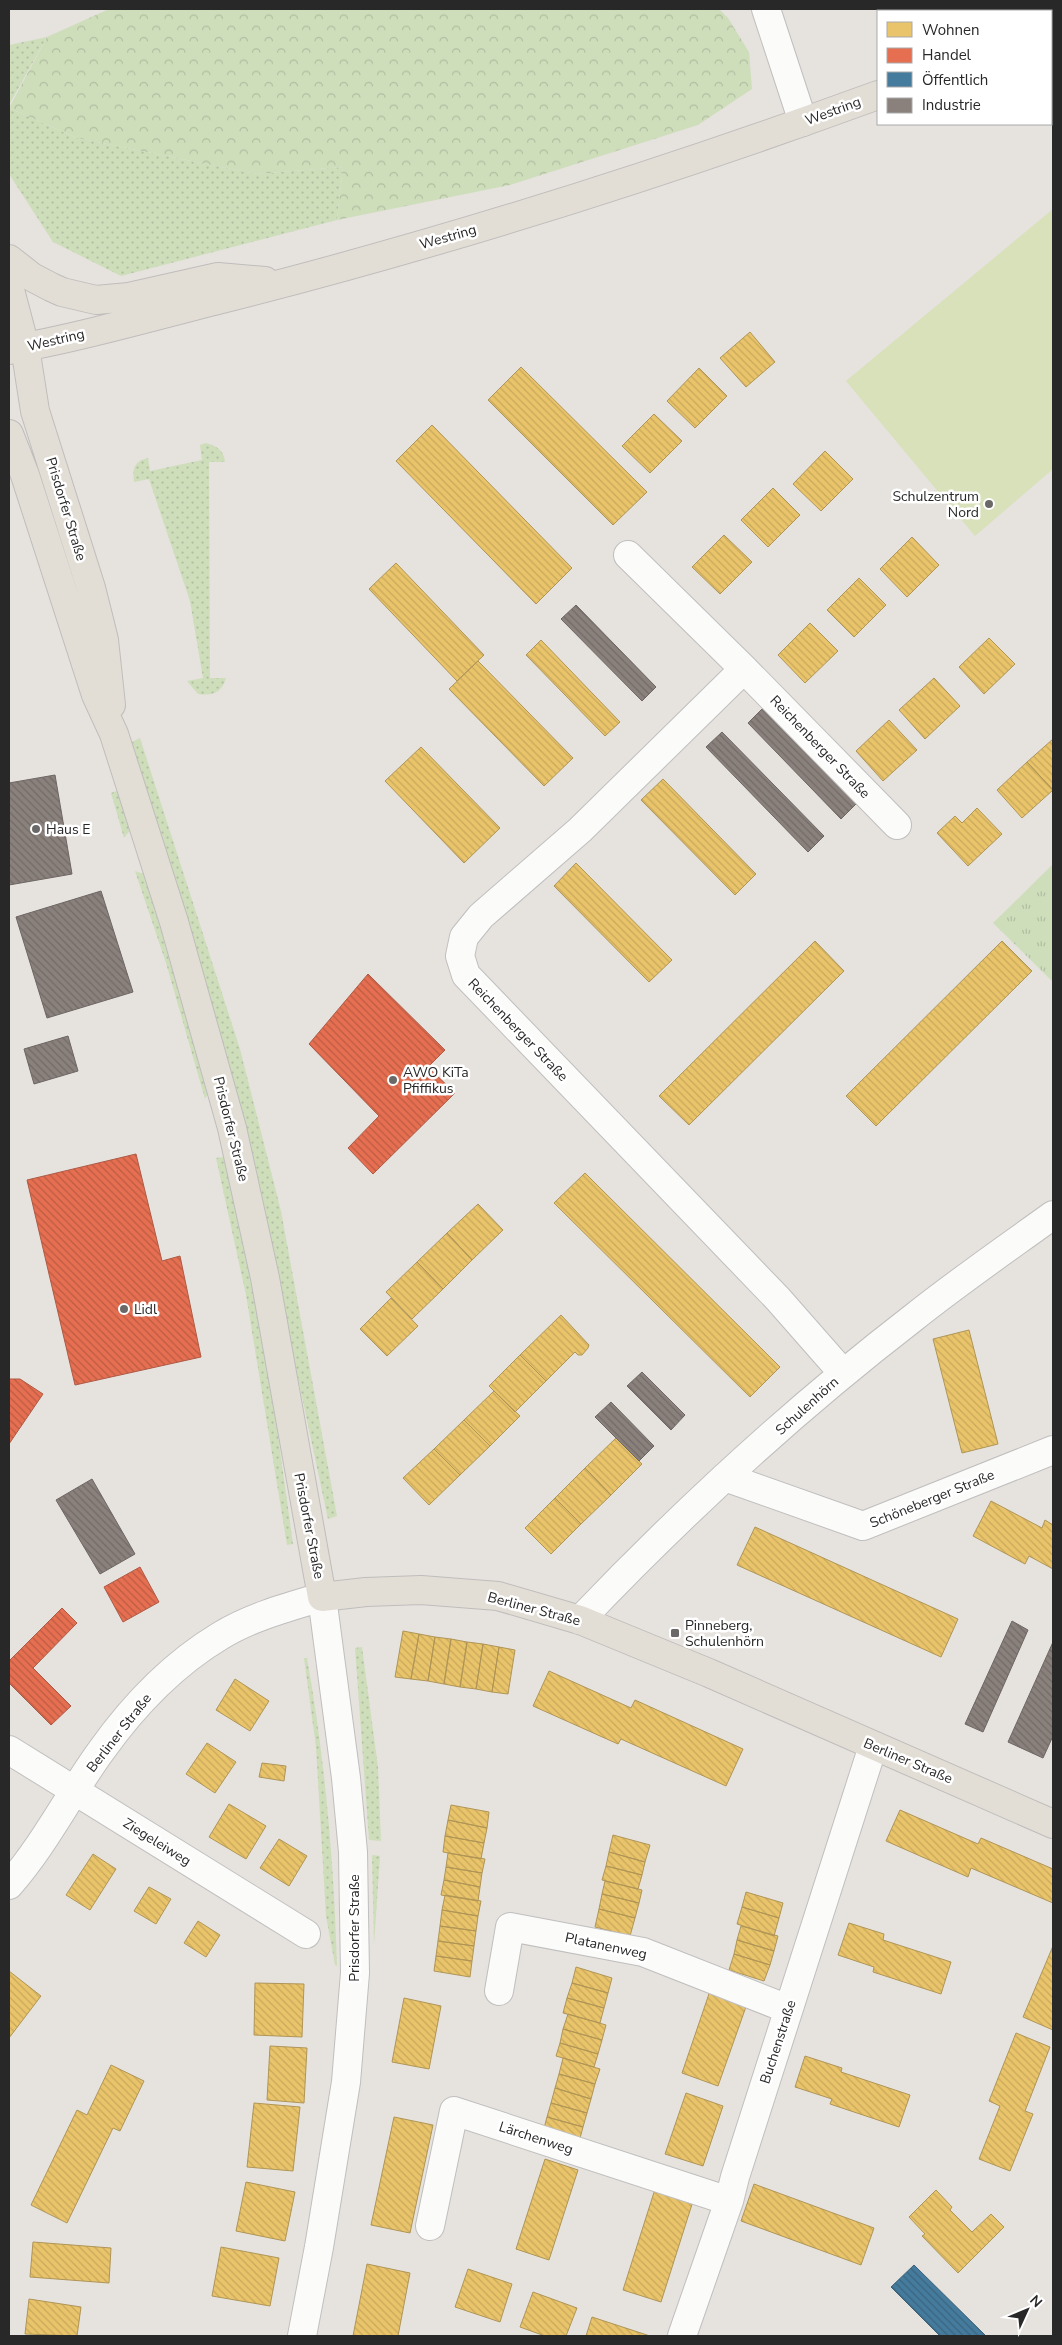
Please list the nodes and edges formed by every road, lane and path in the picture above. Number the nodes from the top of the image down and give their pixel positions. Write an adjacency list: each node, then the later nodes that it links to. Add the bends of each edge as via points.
1 (766, 9): 3 (street)
2 (877, 95): 3 (main road, Westring)
3 (803, 122): 5 (main road, Westring, via 548,208)
4 (9, 259): 5 (main road, via 51,287 96,300 129,297 218,277)
5 (286, 282): 7 (main road, Westring)
6 (9, 286): 7 (main road, Prisdorfer Straße)
7 (17, 349): 11 (main road, Prisdorfer Straße, via 91,588 104,640)
8 (9, 434): 11 (main road, Prisdorfer Straße, via 96,695)
9 (628, 555): 10 (street, Reichenberger Straße)
10 (744, 669): 12 (street, Reichenberger Straße); 14 (street, Reichenberger Straße, via 580,830 481,916 464,937 460,956 466,975 778,1299)
11 (114, 734): 17 (main road, Prisdorfer Straße, via 174,922 232,1128 265,1278)
12 (896, 825)
13 (1053, 1215): 14 (street, Schulenhörn)
14 (843, 1373): 16 (street, Schulenhörn)
15 (1053, 1450): 16 (street, Schöneberger Straße, via 863,1526)
16 (725, 1477): 18 (street, Schulenhörn)
17 (322, 1597): 18 (main road, Berliner Straße, via 421,1590 498,1596); 21 (street, Berliner Straße, via 266,1614 221,1635 183,1661 146,1696 100,1751); 29 (street, Prisdorfer Straße, via 353,1852 355,1973 346,2082 320,2247)
18 (580, 1620): 19 (main road, Berliner Straße)
19 (873, 1746): 22 (main road, Berliner Straße); 26 (street, Buchenstraße)
20 (9, 1750): 21 (street, Ziegeleiweg)
21 (76, 1791): 23 (street, Berliner Straße, via 31,1860); 24 (street, Ziegeleiweg)
22 (1053, 1824)
23 (9, 1885)
24 (306, 1934)
25 (499, 1990): 26 (street, Platanenweg, via 510,1927 643,1952)
26 (788, 2009): 27 (street, Buchenstraße)
27 (729, 2201): 28 (street, Lärchenweg, via 454,2111); 30 (street, Buchenstraße)
28 (430, 2226)
29 (302, 2336)
30 (682, 2336)

